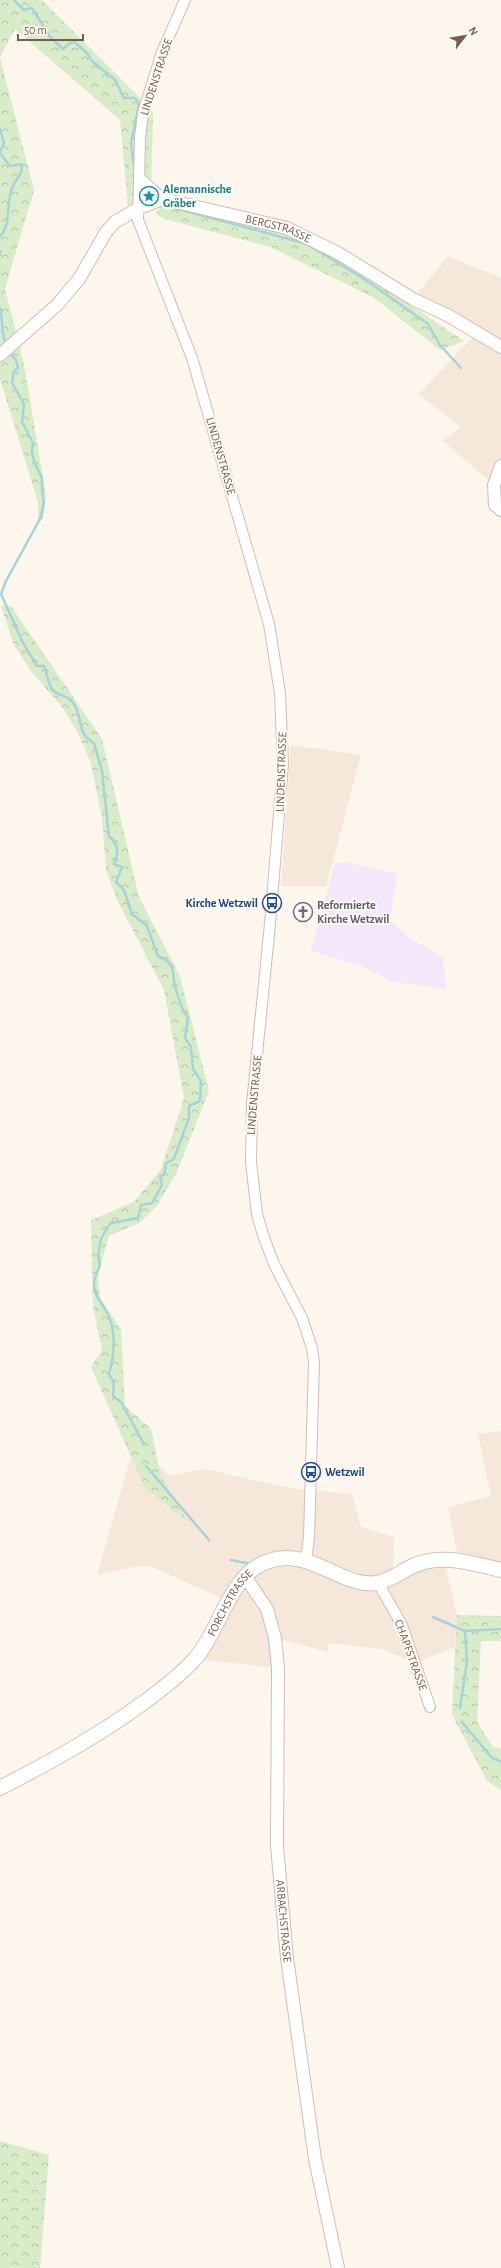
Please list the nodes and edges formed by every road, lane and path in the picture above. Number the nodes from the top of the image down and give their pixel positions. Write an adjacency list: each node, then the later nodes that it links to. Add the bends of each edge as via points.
1 (185, 0): 2 (street, LINDENSTRASSE, via 162,52 143,113 140,138)
2 (141, 179): 3 (street); 4 (street, LINDENSTRASSE)
3 (164, 199): 4 (street); 5 (street, BERGSTRASSE, via 287,228 338,253 413,299 449,316)
4 (139, 208): 6 (street, via 115,222 106,232 79,279 57,305); 9 (street, LINDENSTRASSE, via 138,220 175,309 195,366 269,624 280,687 283,764 250,1136 257,1214 274,1264 302,1318 314,1363 309,1537)
5 (501, 347)
6 (0, 355)
7 (501, 466): 8 (street, via 494,486 495,505)
8 (501, 510)
9 (306, 1560): 11 (main road, FORCHSTRASSE, via 289,1558 269,1561); 12 (main road, FORCHSTRASSE, via 362,1582)
10 (501, 1570): 12 (main road, via 459,1561 428,1560)
11 (246, 1578): 14 (main road, FORCHSTRASSE, via 229,1599 205,1646 185,1669 102,1732); 15 (street, ARBACHSTRASSE, via 267,1609 275,1638 278,1668 277,1846 286,1958 315,2159)
12 (378, 1583): 13 (street, CHAPFSTRASSE, via 402,1625)
13 (430, 1707)
14 (0, 1788)
15 (338, 2268)

